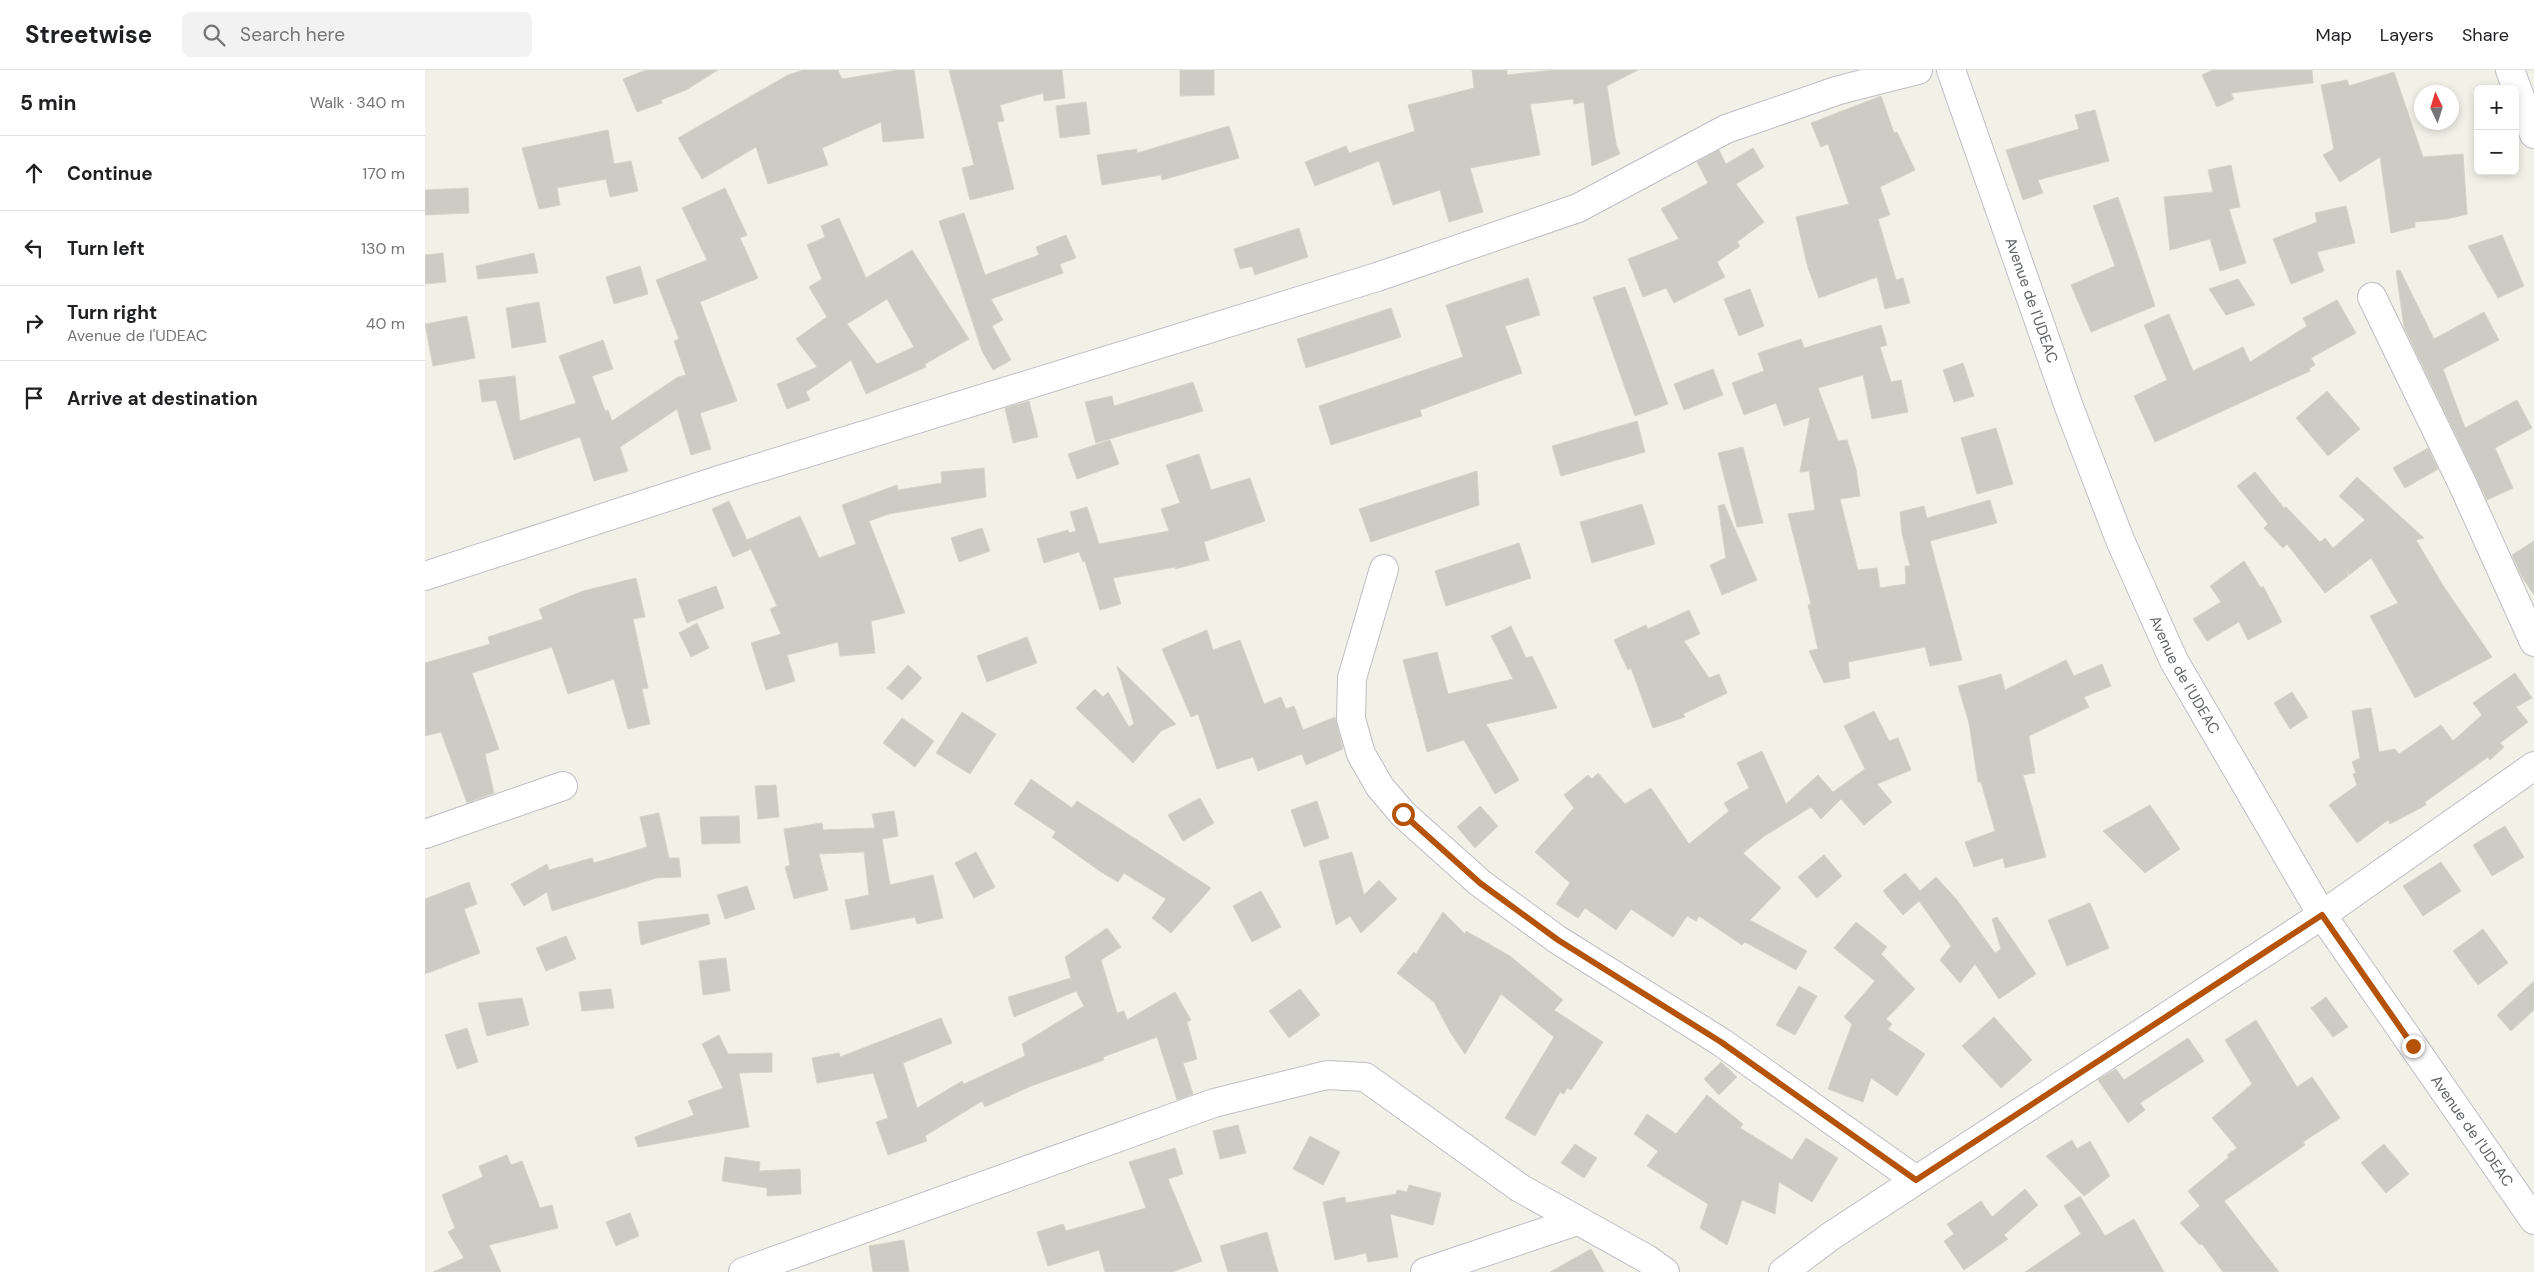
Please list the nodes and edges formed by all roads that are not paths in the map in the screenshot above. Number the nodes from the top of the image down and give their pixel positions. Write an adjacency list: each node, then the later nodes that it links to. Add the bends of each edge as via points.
1 (1918, 70): 7 (street, via 1839,90 1727,129 1578,208 1377,277 719,480)
2 (1951, 70): 12 (street, Avenue de I'UDEAC, via 2069,407 2120,540 2174,661)
3 (2510, 70): 4 (street)
4 (2534, 134)
5 (2372, 297): 8 (street)
6 (1383, 569): 13 (street, via 1352,678 1351,719 1361,754 1380,787 1403,814 1480,883 1558,940 1721,1042)
7 (425, 576)
8 (2534, 642)
9 (2532, 773): 12 (street)
10 (563, 786): 11 (street)
11 (425, 834)
12 (2322, 915): 13 (street); 14 (street, Avenue de I'UDEAC)
13 (1916, 1180): 19 (street)
14 (2534, 1220)
15 (1577, 1221): 16 (street, via 1521,1188 1365,1077 1327,1075 1214,1103); 17 (street); 18 (street)
16 (743, 1272)
17 (1425, 1272)
18 (1665, 1272)
19 (1783, 1272)

